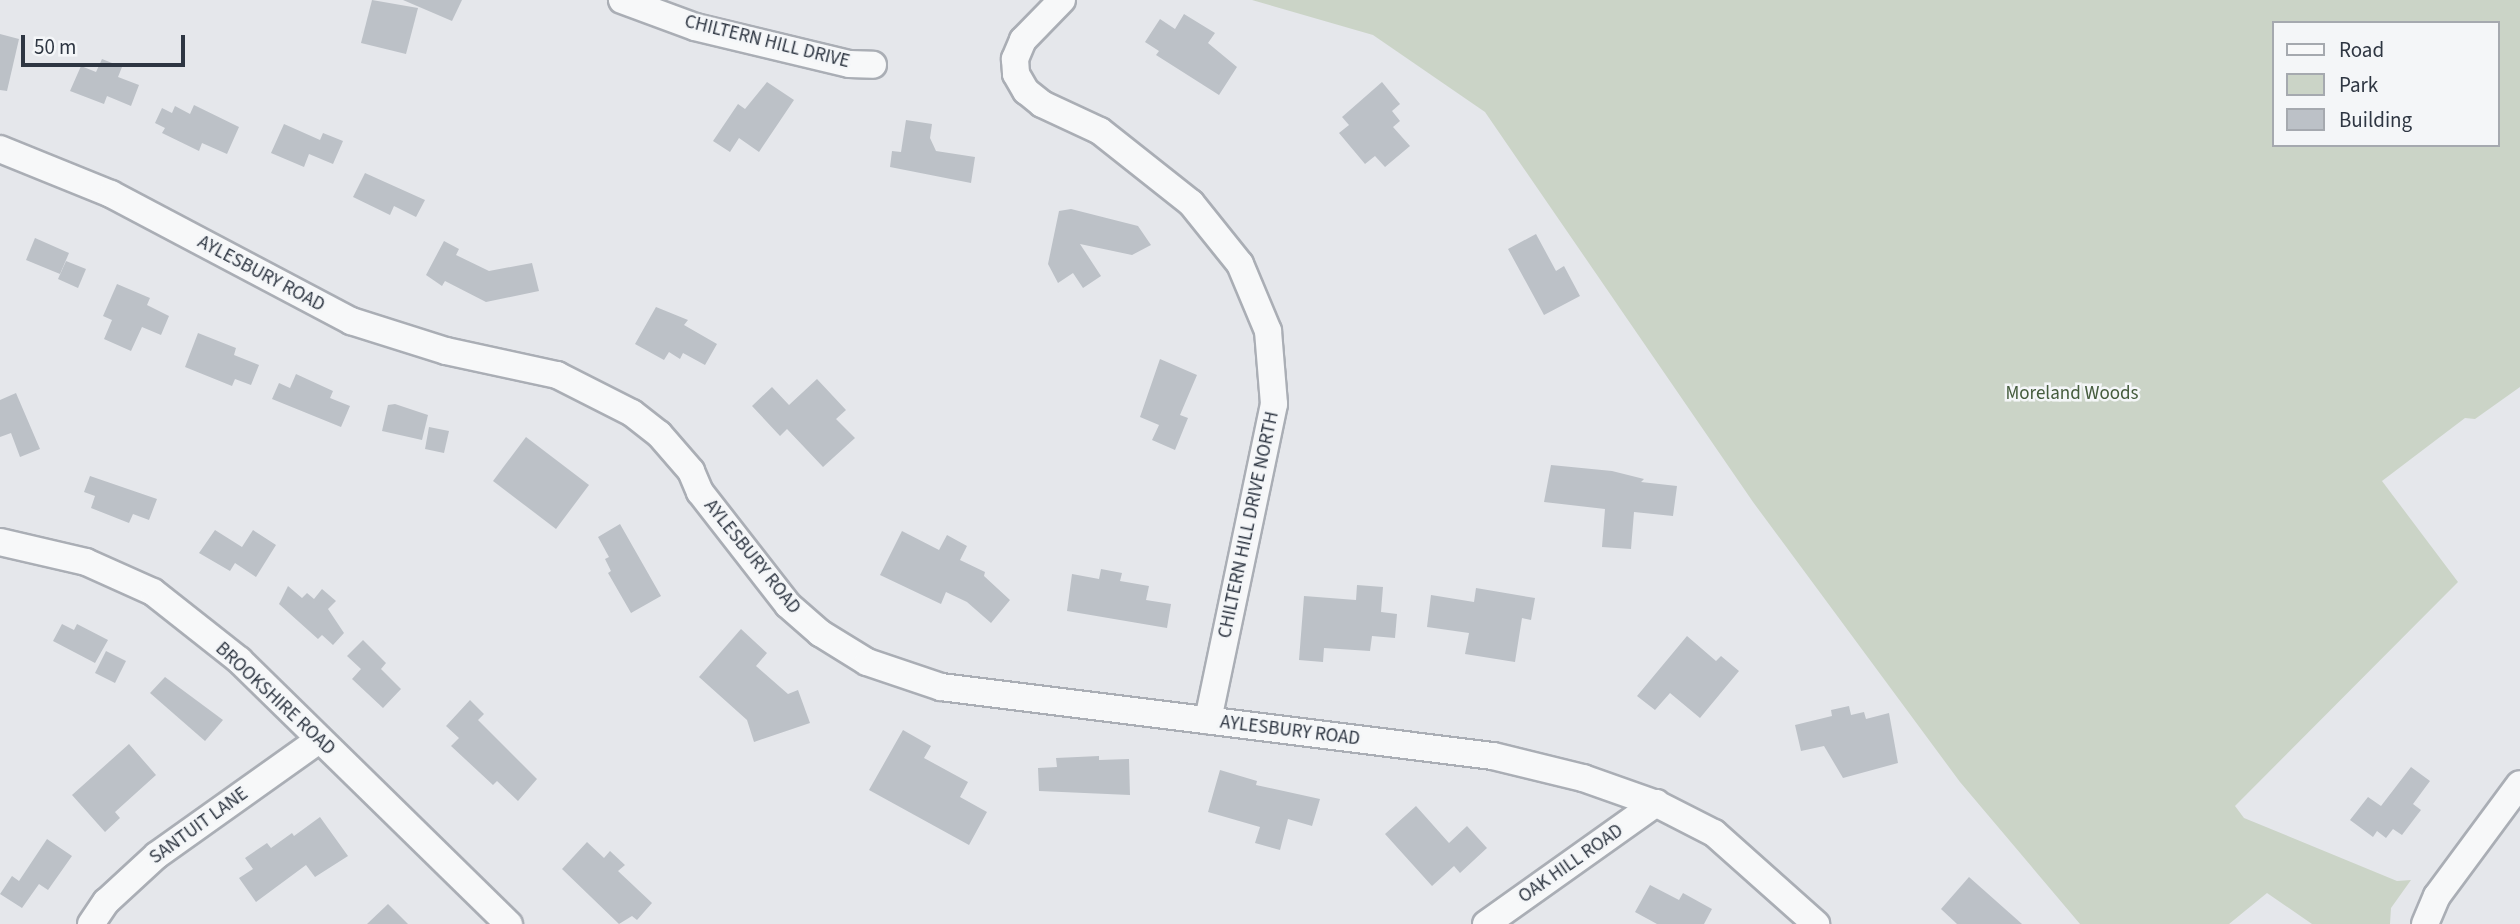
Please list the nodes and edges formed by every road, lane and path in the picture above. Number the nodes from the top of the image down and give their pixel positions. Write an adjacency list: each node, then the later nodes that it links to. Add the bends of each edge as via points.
1 (622, 0): 3 (street, CHILTERN HILL DRIVE, via 695,27 849,64)
2 (1062, 0): 6 (street, CHILTERN HILL DRIVE NORTH, via 1023,40 1015,59 1016,74 1026,91 1042,104 1100,131 1191,203 1240,264 1268,331 1274,404)
3 (873, 65)
4 (0, 149): 6 (street, AYLESBURY ROAD, via 111,194 351,321 446,351 557,375 632,413 659,434 691,471 700,492 789,605 820,633 867,662 941,687)
5 (0, 542): 7 (street, BROOKSHIRE ROAD, via 86,562 153,592 239,660)
6 (1208, 720): 9 (street, AYLESBURY ROAD, via 1493,757 1583,778)
7 (319, 740): 10 (street, SANTUIT LANE, via 156,855); 11 (street, BROOKSHIRE ROAD)
8 (2520, 784): 14 (street, via 2442,890)
9 (1656, 803): 12 (street, OAK HILL ROAD); 13 (street, AYLESBURY ROAD, via 1714,833)
10 (90, 924)
11 (509, 924)
12 (1486, 924)
13 (1816, 924)
14 (2425, 924)

